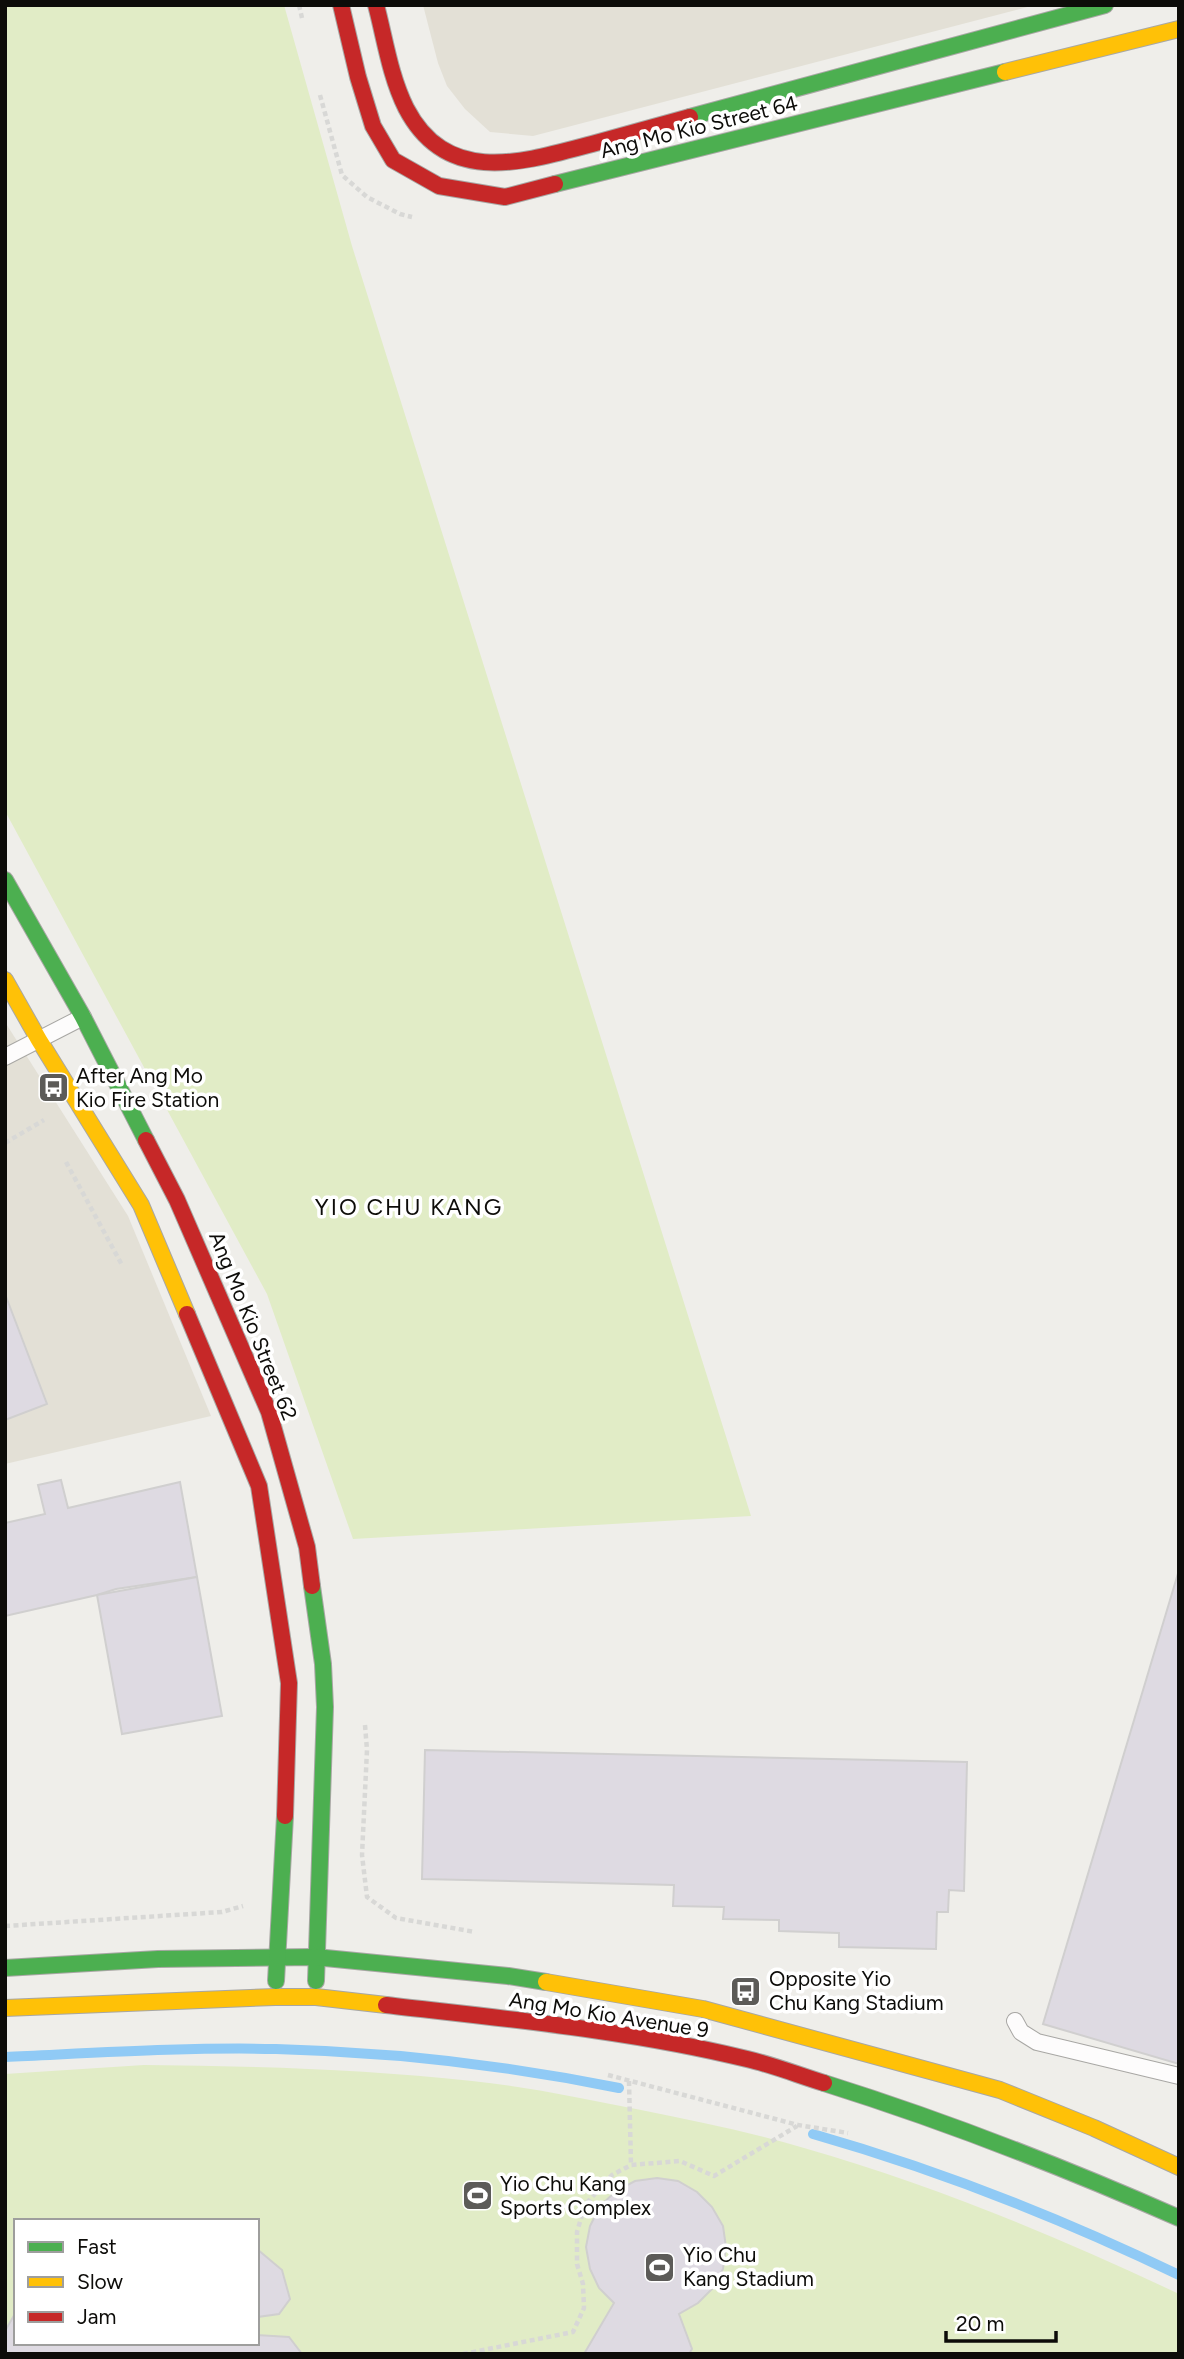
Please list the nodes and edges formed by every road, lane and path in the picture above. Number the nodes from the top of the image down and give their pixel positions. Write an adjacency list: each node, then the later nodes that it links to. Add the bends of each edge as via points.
1 (341, 5): 4 (street, Ang Mo Kio Street 64, via 373,126 393,160 439,186 505,197)
2 (376, 5): 3 (street, Ang Mo Kio Street 64, via 408,116 429,142 457,158 493,164 533,160)
3 (1105, 5)
4 (1179, 29)
5 (5, 880): 7 (street, Ang Mo Kio Street 62)
6 (5, 980): 8 (street, Ang Mo Kio Street 62)
7 (83, 1017): 8 (lane); 14 (street, Ang Mo Kio Street 62, via 177,1200 269,1412 307,1547)
8 (39, 1040): 9 (lane); 14 (street, Ang Mo Kio Street 62, via 141,1205 259,1486)
9 (5, 1057)
10 (38, 1110): 11 (path, via 44,1121)
11 (5, 1143)
12 (63, 1156): 13 (path)
13 (128, 1276)
14 (301, 1634): 19 (street, Ang Mo Kio Street 62, via 289,1683); 20 (street, Ang Mo Kio Street 62, via 323,1664 325,1707)
15 (365, 1724): 18 (path, via 362,1854 367,1897 396,1918)
16 (252, 1899): 17 (path, via 222,1912)
17 (5, 1926)
18 (477, 1932)
19 (277, 1957): 20 (street, Ang Mo Kio Avenue 9); 21 (street, Ang Mo Kio Avenue 9); 22 (street, Ang Mo Kio Street 62)
20 (315, 1957): 23 (street, Ang Mo Kio Street 62); 32 (street, Ang Mo Kio Avenue 9, via 508,1976 703,2009 1000,2090)
21 (5, 1968)
22 (275, 1997): 23 (street, Ang Mo Kio Avenue 9); 24 (street, Ang Mo Kio Avenue 9)
23 (316, 1997): 33 (street, Ang Mo Kio Avenue 9, via 578,2028 749,2060 911,2110)
24 (5, 2008)
25 (1015, 2021): 27 (lane, via 1020,2032 1037,2042)
26 (603, 2073): 28 (path)
27 (1179, 2076)
28 (629, 2081): 29 (path); 31 (path)
29 (798, 2125): 30 (path); 31 (path, via 714,2176 680,2161)
30 (851, 2134)
31 (631, 2165): 34 (path, via 612,2175 585,2205 578,2232 584,2308 573,2332)
32 (1179, 2167)
33 (1179, 2218)
34 (463, 2354)

